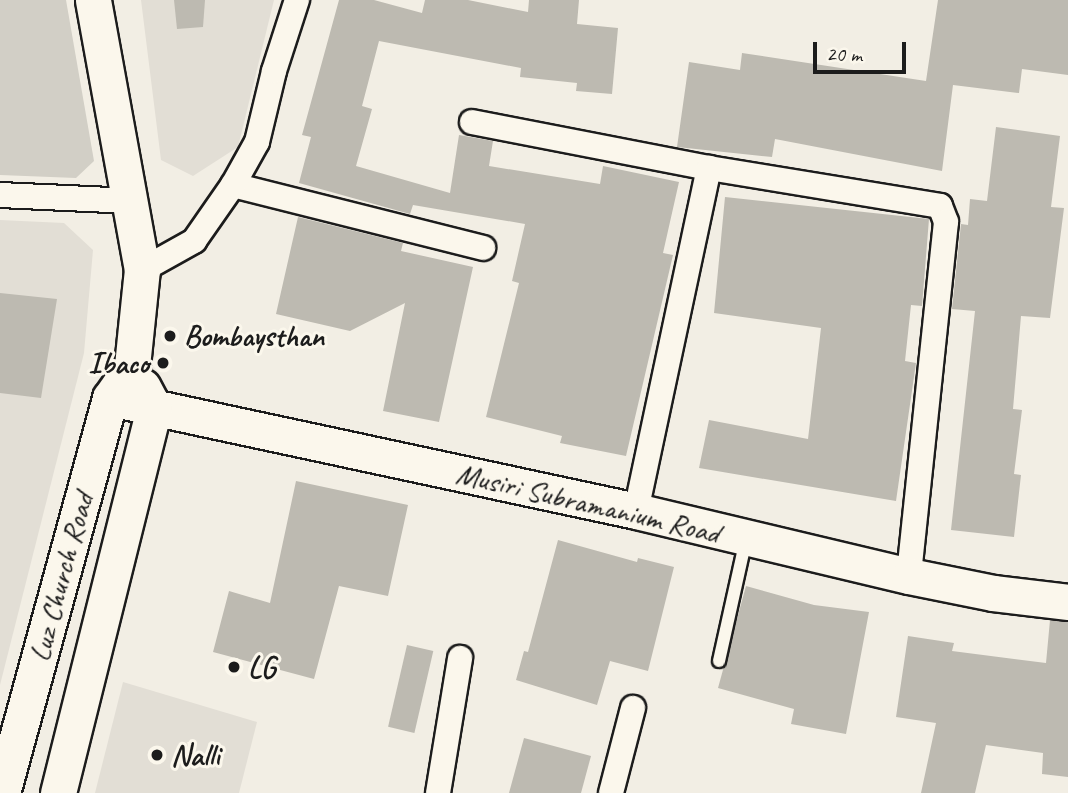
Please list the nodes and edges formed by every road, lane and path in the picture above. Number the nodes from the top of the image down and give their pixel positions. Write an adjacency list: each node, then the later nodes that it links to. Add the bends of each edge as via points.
1 (93, 0): 7 (main road, Luz Church Road)
2 (298, 0): 5 (street, via 257,142)
3 (472, 122): 4 (street)
4 (709, 168): 13 (street); 15 (street, via 935,201 946,214)
5 (233, 185): 8 (street); 9 (street, via 194,241)
6 (0, 195): 7 (street)
7 (132, 201): 9 (main road, Luz Church Road)
8 (483, 248)
9 (142, 270): 10 (main road, Luz Church Road)
10 (132, 366): 11 (main road, Luz Church Road); 12 (main road)
11 (110, 398): 12 (main road, Musiri Subramanium Road); 20 (main road, Luz Church Road)
12 (154, 408): 13 (main road, Musiri Subramanium Road); 21 (main road, Luz Church Road)
13 (636, 511): 14 (main road, Musiri Subramanium Road)
14 (746, 538): 15 (main road, Musiri Subramanium Road); 18 (lane)
15 (909, 576): 16 (main road, Musiri Subramanium Road)
16 (1068, 602)
17 (460, 658): 22 (street)
18 (719, 662)
19 (633, 708): 23 (street)
20 (2, 793)
21 (58, 793)
22 (438, 793)
23 (611, 793)

